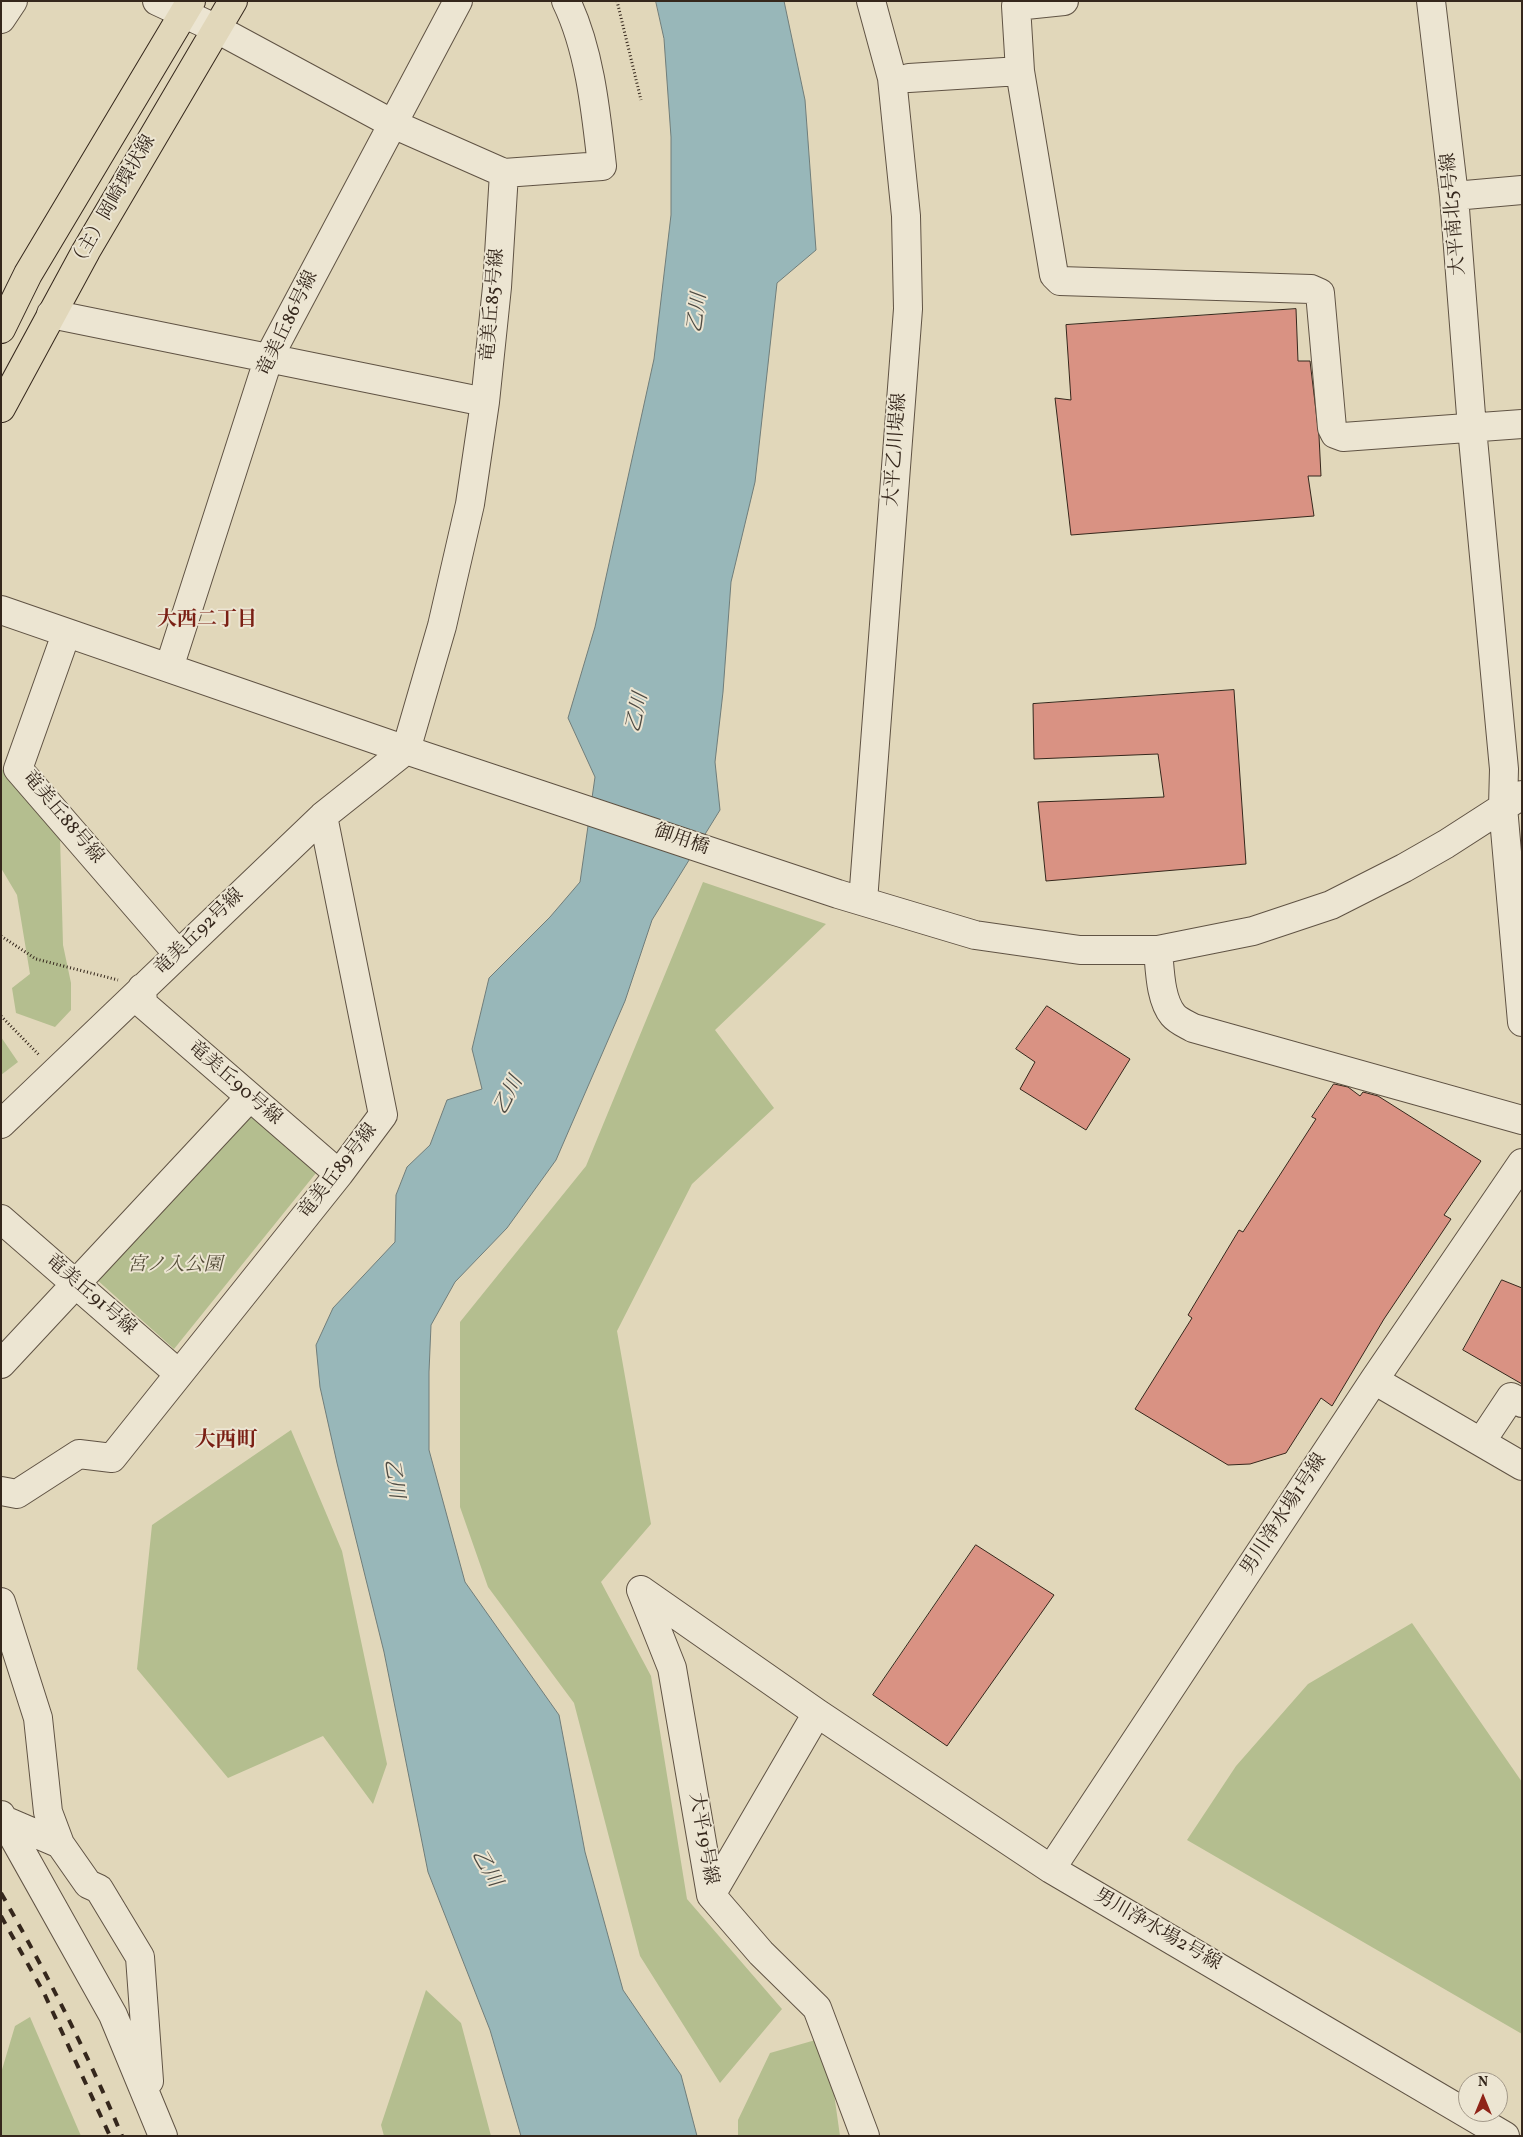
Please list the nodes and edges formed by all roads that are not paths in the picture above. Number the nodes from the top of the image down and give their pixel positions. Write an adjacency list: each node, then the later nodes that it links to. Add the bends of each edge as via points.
1 (13, 1): 11 (street)
2 (157, 1): 10 (street)
3 (233, 1): 12 (main road, （主）岡崎環状線)
4 (458, 1): 15 (street, 竜美丘86号線)
5 (566, 1): 16 (street, via 586,58 602,166)
6 (871, 1): 32 (street, 大平乙川堤線, via 892,78 906,216 908,308)
7 (1064, 1): 9 (street)
8 (1431, 1): 18 (street, 大平南北5号線)
9 (1015, 4): 13 (street)
10 (187, 7): 12 (street); 20 (main road, （主）岡崎環状線)
11 (1, 19)
12 (217, 29): 15 (street); 19 (main road, （主）岡崎環状線)
13 (1020, 71): 14 (street); 25 (street, via 1054,275 1060,281 1312,289 1320,293 1335,434 1343,437)
14 (909, 78)
15 (393, 124): 16 (street); 21 (street, 竜美丘86号線)
16 (504, 173): 22 (street, 竜美丘85号線)
17 (1522, 190): 18 (street)
18 (1454, 196): 25 (street, 大平南北5号線)
19 (51, 314): 21 (street); 23 (main road, （主）岡崎環状線)
20 (5, 315)
21 (269, 357): 22 (street); 28 (street, 竜美丘86号線)
22 (485, 402): 29 (street, 竜美丘85号線, via 470,504 442,626)
23 (1, 408)
24 (1522, 424): 25 (street)
25 (1472, 428): 30 (street, 大平南北5号線, via 1504,769)
26 (1, 610): 27 (street, 御用橋)
27 (66, 634): 28 (street, 御用橋); 34 (street, 竜美丘88号線, via 18,769)
28 (168, 668): 29 (street, 御用橋)
29 (406, 750): 31 (street, 竜美丘92号線); 32 (street, 御用橋)
30 (1516, 803): 33 (street, 御用橋, via 1404,868 1331,905 1253,931); 36 (street)
31 (323, 816): 34 (street, 竜美丘92号線); 41 (street, 竜美丘89号線, via 383,1115)
32 (862, 901): 33 (street, 御用橋, via 975,935 1080,950)
33 (1158, 950): 38 (street, via 1169,1009 1174,1017 1193,1028)
34 (178, 954): 35 (street, 竜美丘92号線)
35 (142, 988): 37 (street, 竜美丘90号線, via 143,1004); 39 (street, 竜美丘92号線)
36 (1522, 1022)
37 (249, 1098): 41 (street, 竜美丘90号線); 43 (street)
38 (1522, 1120)
39 (1, 1124)
40 (1522, 1163): 46 (street, 男川浄水場1号線)
41 (339, 1174): 45 (street, 竜美丘89号線)
42 (1, 1219): 43 (street, 竜美丘91号線)
43 (75, 1284): 44 (street); 45 (street, 竜美丘91号線)
44 (1, 1364)
45 (179, 1374): 50 (street, 竜美丘89号線, via 112,1458 79,1454 17,1494)
46 (1374, 1380): 48 (street); 56 (street, 男川浄水場1号線)
47 (1522, 1403): 48 (street, via 1511,1397)
48 (1481, 1442): 49 (street)
49 (1522, 1466)
50 (1, 1491)
51 (641, 1590): 53 (street, 男川浄水場2号線); 57 (street, 大平19号線, via 672,1668)
52 (1, 1602): 55 (street, via 38,1718 48,1812)
53 (818, 1713): 56 (street, 男川浄水場2号線); 57 (street)
54 (3, 1817): 55 (street); 58 (street, via 113,2015)
55 (60, 1844): 58 (street, via 88,1884 99,1889 140,1957)
56 (1051, 1869): 61 (street, 男川浄水場2号線)
57 (712, 1895): 60 (street, 大平19号線, via 761,1953 817,2008)
58 (151, 2103): 59 (street)
59 (164, 2136)
60 (865, 2136)
61 (1505, 2136)

